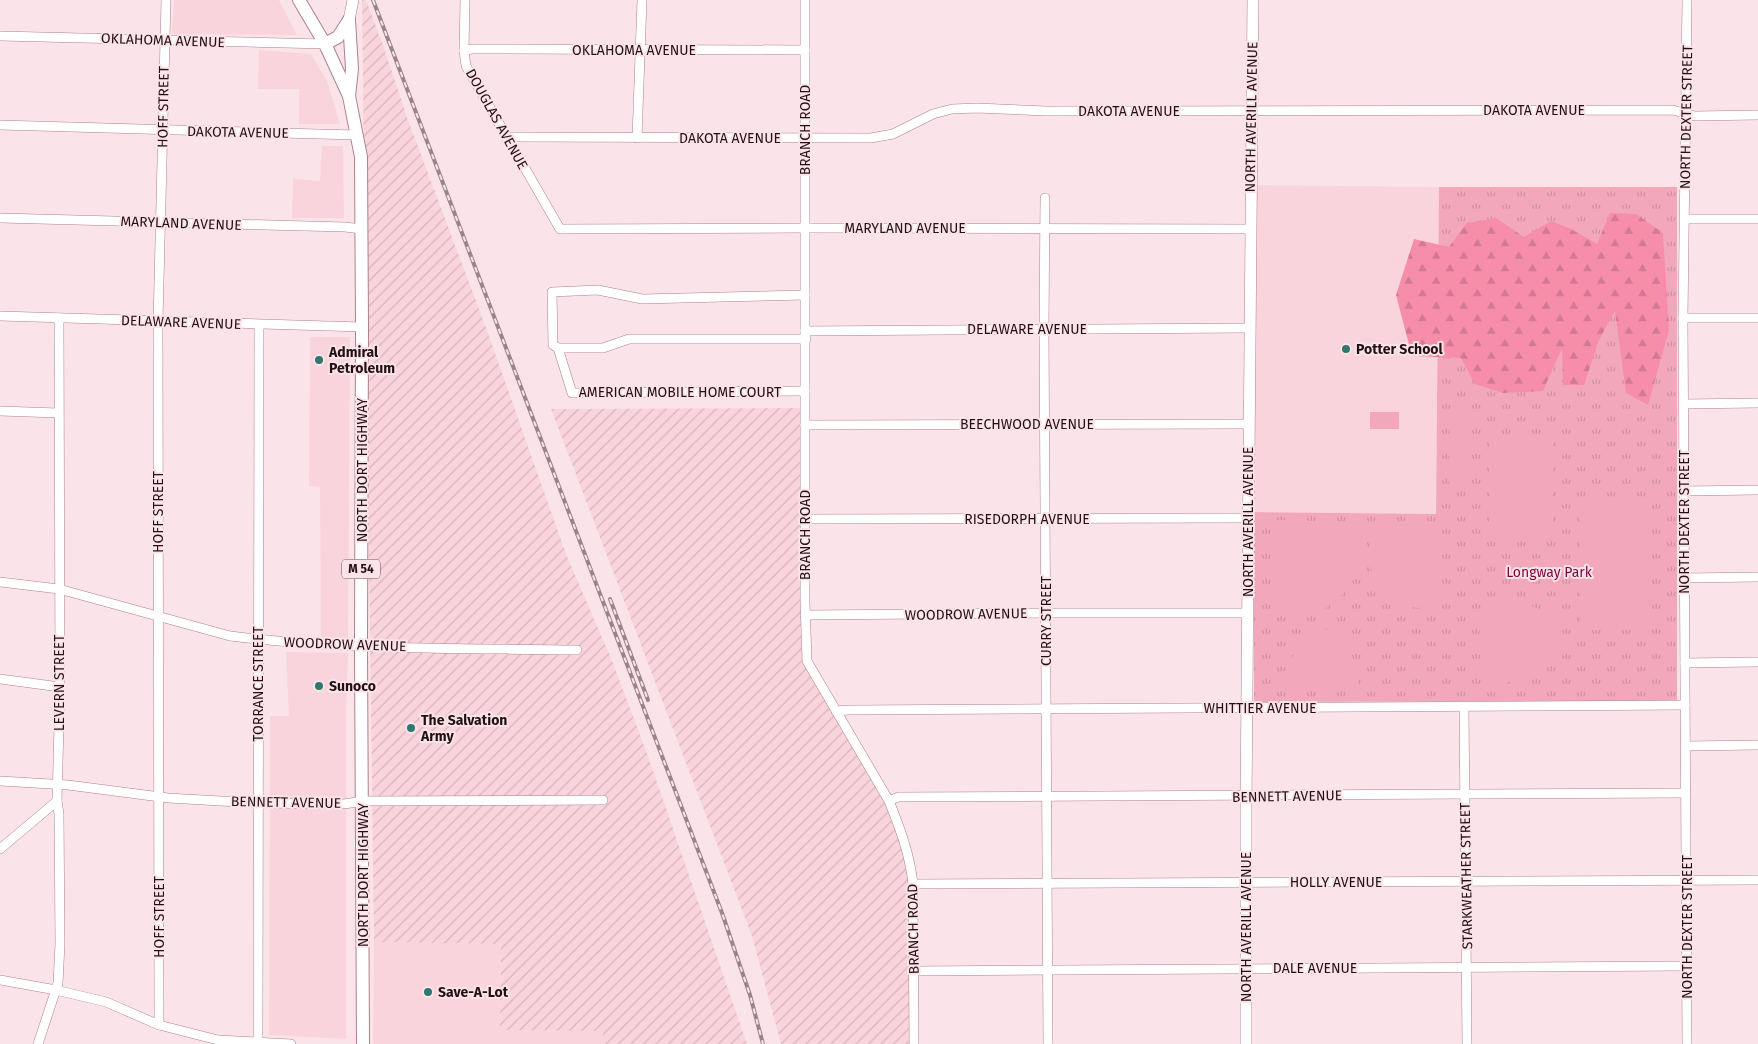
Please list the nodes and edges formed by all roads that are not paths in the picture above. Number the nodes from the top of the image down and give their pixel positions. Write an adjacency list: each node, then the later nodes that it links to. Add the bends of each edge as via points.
1 (166, 0): 11 (street, HOFF STREET)
2 (299, 0): 12 (main road, NORTH DORT HIGHWAY / M 54)
3 (353, 0): 9 (street)
4 (465, 0): 15 (street, DOUGLAS AVENUE)
5 (642, 0): 13 (street)
6 (805, 0): 14 (street, BRANCH ROAD)
7 (1252, 0): 17 (street, NORTH AVERILL AVENUE)
8 (1687, 0): 18 (street, NORTH DEXTER STREET)
9 (348, 20): 12 (main road, via 338,37); 16 (main road, via 352,69)
10 (0, 36): 11 (street, OKLAHOMA AVENUE)
11 (164, 40): 12 (street, OKLAHOMA AVENUE); 21 (street, HOFF STREET)
12 (325, 44): 16 (main road, NORTH DORT HIGHWAY / M 54)
13 (640, 50): 14 (street, OKLAHOMA AVENUE); 15 (street, OKLAHOMA AVENUE); 24 (street)
14 (805, 50): 25 (street, BRANCH ROAD)
15 (464, 51): 23 (street, DOUGLAS AVENUE, via 466,66)
16 (349, 96): 22 (main road, NORTH DORT HIGHWAY / M 54)
17 (1250, 111): 18 (street, DAKOTA AVENUE, via 1673,110); 25 (street, DAKOTA AVENUE, via 952,109 933,114 893,134 871,138); 34 (street, NORTH AVERILL AVENUE)
18 (1686, 113): 19 (street, DAKOTA AVENUE, via 1695,116); 28 (street, NORTH DEXTER STREET)
19 (1758, 115)
20 (0, 125): 21 (street, DAKOTA AVENUE)
21 (162, 130): 22 (street, DAKOTA AVENUE); 30 (street, HOFF STREET)
22 (356, 134): 32 (main road, NORTH DORT HIGHWAY / M 54, via 361,157)
23 (506, 137): 24 (street, DAKOTA AVENUE); 35 (street, DOUGLAS AVENUE)
24 (637, 138): 25 (street, DAKOTA AVENUE)
25 (805, 138): 31 (street, BRANCH ROAD)
26 (1045, 198): 33 (street, CURRY STREET)
27 (0, 218): 30 (street, MARYLAND AVENUE)
28 (1685, 219): 29 (street); 39 (street, NORTH DEXTER STREET)
29 (1758, 219)
30 (160, 222): 32 (street, MARYLAND AVENUE); 41 (street, HOFF STREET)
31 (805, 228): 33 (street, MARYLAND AVENUE); 35 (street, MARYLAND AVENUE); 36 (street, BRANCH ROAD)
32 (362, 229): 43 (main road, NORTH DORT HIGHWAY / M 54)
33 (1045, 229): 34 (street, MARYLAND AVENUE); 45 (street, CURRY STREET)
34 (1250, 229): 44 (street, NORTH AVERILL AVENUE)
35 (560, 230)
36 (805, 295): 46 (street, BRANCH ROAD); 47 (street, AMERICAN MOBILE HOME COURT, via 642,299 598,290 552,292 553,345)
37 (0, 316): 38 (street, DELAWARE AVENUE)
38 (59, 318): 41 (street, DELAWARE AVENUE); 52 (street, LEVERN STREET)
39 (1683, 318): 40 (street); 50 (street, NORTH DEXTER STREET)
40 (1758, 318)
41 (158, 322): 42 (street, DELAWARE AVENUE); 68 (street, HOFF STREET)
42 (259, 325): 43 (street, DELAWARE AVENUE); 69 (street, TORRANCE STREET)
43 (362, 327): 70 (main road, NORTH DORT HIGHWAY / M 54)
44 (1249, 328): 45 (street, DELAWARE AVENUE); 54 (street, NORTH AVERILL AVENUE)
45 (1044, 329): 46 (street, DELAWARE AVENUE); 53 (street, CURRY STREET)
46 (805, 335): 47 (street, via 629,339 602,348); 48 (street, BRANCH ROAD)
47 (558, 348): 48 (street, AMERICAN MOBILE HOME COURT, via 572,393)
48 (805, 392): 55 (street, BRANCH ROAD)
49 (1758, 403): 50 (street)
50 (1684, 404): 57 (street, NORTH DEXTER STREET)
51 (0, 411): 52 (street)
52 (58, 413): 64 (street, LEVERN STREET)
53 (1045, 424): 54 (street, BEECHWOOD AVENUE); 55 (street, BEECHWOOD AVENUE); 58 (street, CURRY STREET)
54 (1249, 424): 59 (street, NORTH AVERILL AVENUE)
55 (805, 425): 60 (street, BRANCH ROAD)
56 (1758, 490): 57 (street)
57 (1684, 491): 62 (street, NORTH DEXTER STREET)
58 (1046, 518): 59 (street, RISEDORPH AVENUE); 60 (street, RISEDORPH AVENUE); 65 (street, CURRY STREET)
59 (1248, 518): 66 (street, NORTH AVERILL AVENUE)
60 (805, 519): 67 (street, BRANCH ROAD)
61 (1758, 577): 62 (street)
62 (1684, 578): 73 (street, NORTH DEXTER STREET)
63 (0, 582): 64 (street, WOODROW AVENUE)
64 (59, 589): 68 (street, WOODROW AVENUE); 75 (street, LEVERN STREET)
65 (1046, 613): 66 (street, WOODROW AVENUE); 67 (street, WOODROW AVENUE); 78 (street, CURRY STREET)
66 (1247, 614): 79 (street, NORTH AVERILL AVENUE)
67 (805, 615): 80 (street, BRANCH ROAD, via 807,661)
68 (158, 617): 69 (street, WOODROW AVENUE, via 230,636); 89 (street, HOFF STREET)
69 (258, 639): 70 (street, WOODROW AVENUE); 94 (street, TORRANCE STREET)
70 (361, 646): 71 (street, WOODROW AVENUE); 92 (main road, NORTH DORT HIGHWAY / M 54)
71 (577, 650)
72 (1758, 662): 73 (street)
73 (1685, 663): 76 (street, NORTH DEXTER STREET)
74 (0, 679): 75 (street)
75 (60, 688): 84 (street, LEVERN STREET)
76 (1686, 706): 77 (street, WHITTIER AVENUE); 82 (street, NORTH DEXTER STREET)
77 (1464, 707): 79 (street, WHITTIER AVENUE); 86 (street, STARKWEATHER STREET)
78 (1047, 708): 79 (street, WHITTIER AVENUE); 80 (street, WHITTIER AVENUE); 88 (street, CURRY STREET)
79 (1247, 708): 87 (street, NORTH AVERILL AVENUE)
80 (836, 711): 93 (street, BRANCH ROAD)
81 (1758, 745): 82 (street)
82 (1686, 746): 85 (street, NORTH DEXTER STREET)
83 (0, 781): 84 (street, BENNETT AVENUE)
84 (58, 784): 89 (street, BENNETT AVENUE); 90 (street, LEVERN STREET)
85 (1686, 793): 86 (street, BENNETT AVENUE); 96 (street, NORTH DEXTER STREET)
86 (1465, 794): 87 (street, BENNETT AVENUE); 98 (street, STARKWEATHER STREET)
87 (1246, 796): 88 (street, BENNETT AVENUE); 99 (street, NORTH AVERILL AVENUE)
88 (1047, 797): 93 (street, BENNETT AVENUE, via 898,797); 100 (street, CURRY STREET)
89 (159, 798): 94 (street, BENNETT AVENUE); 109 (street, HOFF STREET)
90 (57, 800): 95 (street); 108 (street, LEVERN STREET, via 60,944)
91 (603, 800): 92 (street, BENNETT AVENUE)
92 (363, 801): 94 (street, BENNETT AVENUE, via 344,804); 113 (main road, NORTH DORT HIGHWAY / M 54)
93 (889, 801): 101 (street, BRANCH ROAD, via 911,864)
94 (258, 803): 110 (street, TORRANCE STREET)
95 (0, 849)
96 (1686, 880): 97 (street, HOLLY AVENUE); 98 (street, HOLLY AVENUE); 102 (street, NORTH DEXTER STREET)
97 (1758, 880)
98 (1466, 881): 99 (street, HOLLY AVENUE); 103 (street, STARKWEATHER STREET)
99 (1246, 882): 100 (street, HOLLY AVENUE); 104 (street, NORTH AVERILL AVENUE)
100 (1048, 883): 101 (street, HOLLY AVENUE); 105 (street, CURRY STREET)
101 (913, 884): 106 (street, BRANCH ROAD)
102 (1686, 966): 103 (street, DALE AVENUE); 118 (street, NORTH DEXTER STREET)
103 (1466, 968): 104 (street, DALE AVENUE); 117 (street, STARKWEATHER STREET)
104 (1245, 969): 105 (street, DALE AVENUE); 116 (street, NORTH AVERILL AVENUE)
105 (1048, 970): 106 (street, DALE AVENUE); 115 (street, CURRY STREET)
106 (914, 971): 114 (street, BRANCH ROAD)
107 (0, 980): 108 (street)
108 (56, 990): 109 (street, via 106,1002); 111 (street, LEVERN STREET)
109 (159, 1025): 110 (street, via 218,1040)
110 (258, 1043): 112 (street)
111 (38, 1044)
112 (291, 1044)
113 (363, 1044)
114 (914, 1044)
115 (1048, 1044)
116 (1246, 1044)
117 (1467, 1044)
118 (1687, 1044)

